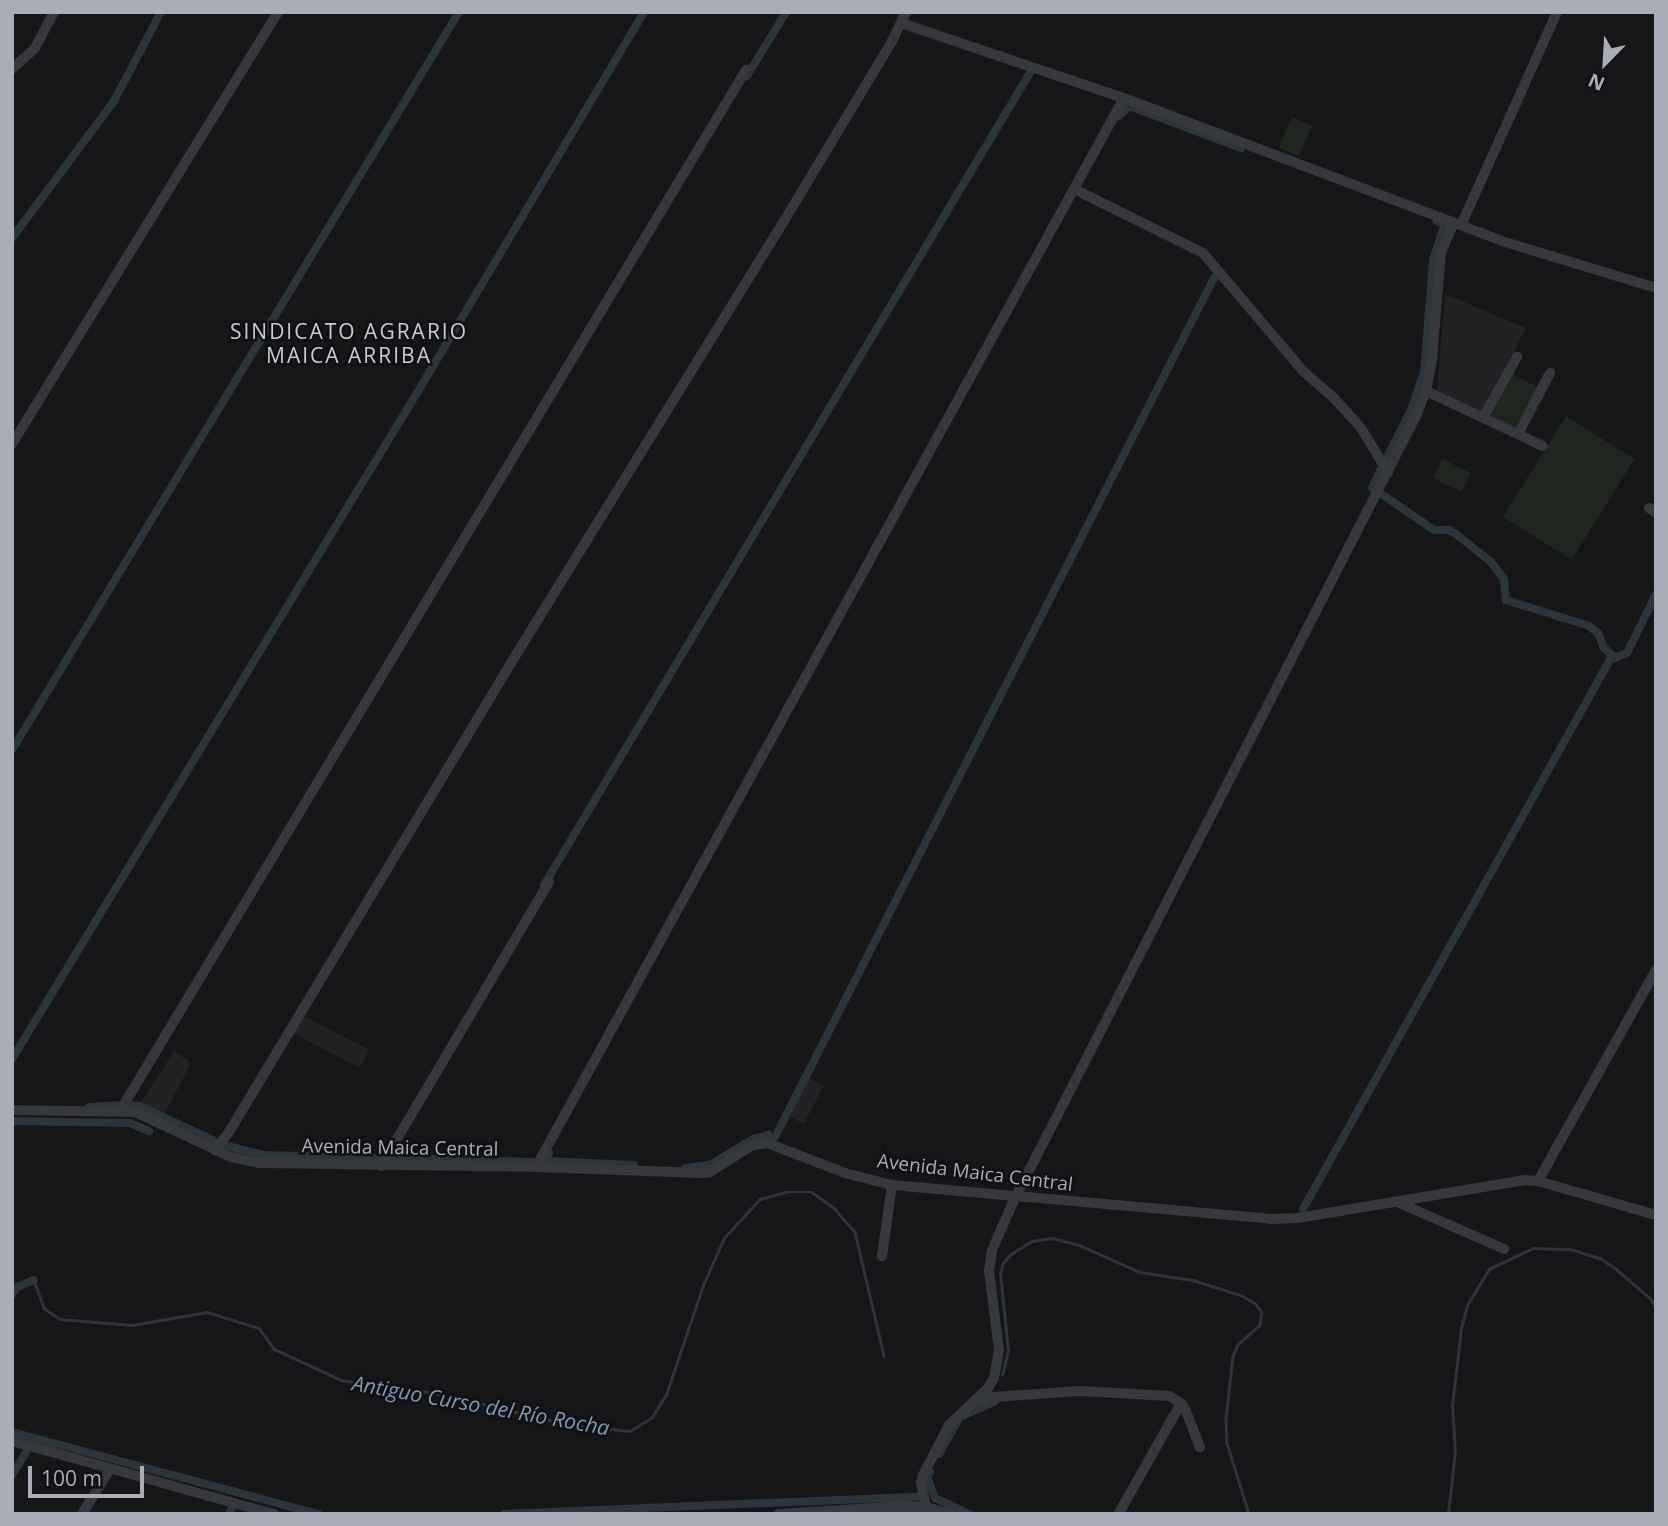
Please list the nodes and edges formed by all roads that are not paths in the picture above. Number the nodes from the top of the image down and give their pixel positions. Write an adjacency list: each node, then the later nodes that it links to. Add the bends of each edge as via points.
1 (54, 12): 5 (street, via 36,48)
2 (278, 12): 16 (street)
3 (1557, 12): 9 (street)
4 (904, 18): 7 (street); 23 (street)
5 (12, 69)
6 (747, 70): 22 (street)
7 (1124, 98): 8 (street); 9 (street)
8 (1073, 189): 18 (street, via 1203,253 1304,372 1362,428); 25 (street)
9 (1458, 224): 10 (street); 13 (street, via 1439,264)
10 (1656, 288)
11 (1517, 357): 14 (street)
12 (1550, 373): 15 (street)
13 (1426, 391): 14 (street); 18 (street)
14 (1484, 416): 15 (street)
15 (1519, 432): 17 (street)
16 (12, 444)
17 (1544, 446)
18 (1388, 472): 28 (street)
19 (549, 881): 24 (street)
20 (1656, 970): 26 (street)
21 (12, 1110): 22 (street, Avenida Maica Central)
22 (120, 1111): 23 (street, Avenida Maica Central, via 146,1116)
23 (215, 1150): 24 (street, Avenida Maica Central, via 260,1163)
24 (381, 1166): 25 (street, Avenida Maica Central)
25 (536, 1167): 27 (street, Avenida Maica Central, via 710,1172 751,1146 767,1143 845,1173)
26 (1538, 1181): 29 (street, Avenida Maica Central, via 1512,1181); 30 (street, Avenida Maica Central)
27 (892, 1185): 28 (street, Avenida Maica Central); 32 (street)
28 (1015, 1198): 29 (street, Avenida Maica Central, via 1279,1219); 33 (street, via 992,1250 989,1271 998,1329 997,1365 988,1388)
29 (1397, 1202): 31 (street)
30 (1656, 1215)
31 (1504, 1249)
32 (882, 1256)
33 (973, 1402): 34 (street, via 1102,1391 1158,1394); 38 (street, via 949,1425 923,1475)
34 (1181, 1403): 36 (street); 39 (street)
35 (12, 1441): 37 (street)
36 (1200, 1447)
37 (110, 1469): 40 (street); 41 (street)
38 (923, 1510): 42 (street); 43 (street)
39 (1119, 1513)
40 (82, 1514)
41 (274, 1514)
42 (778, 1514)
43 (950, 1514)

